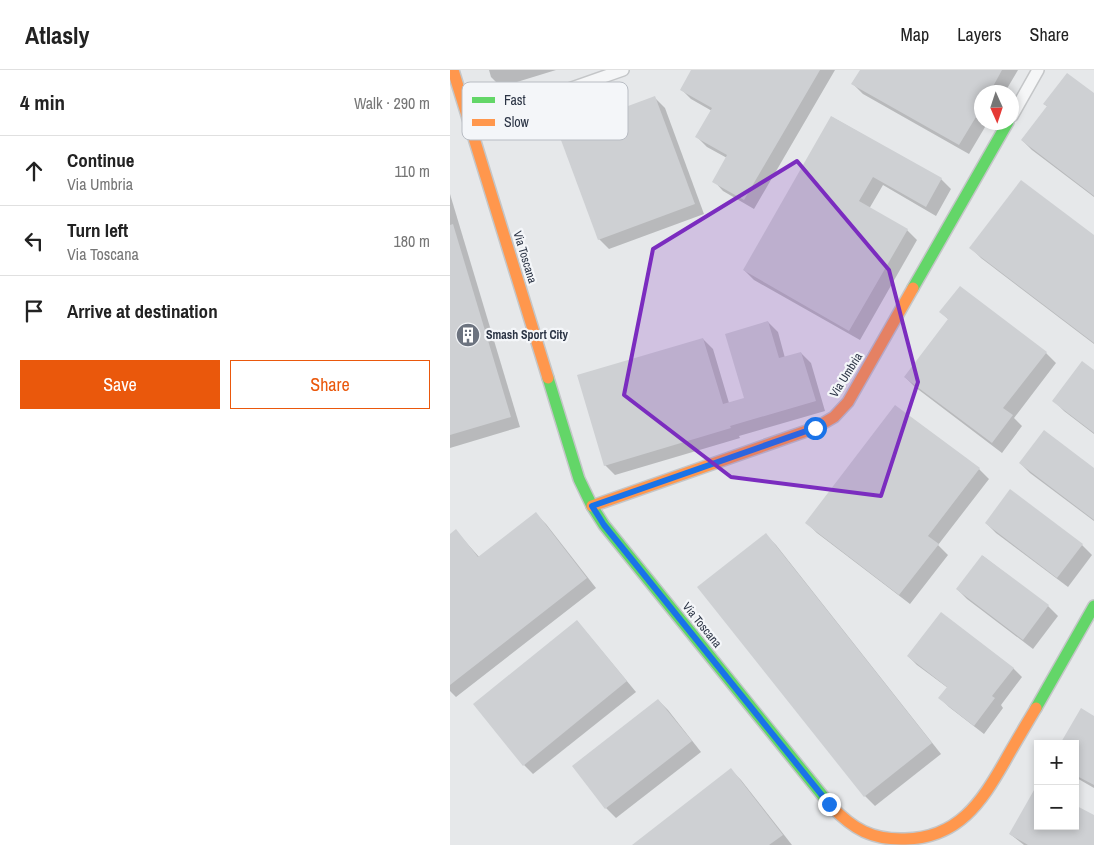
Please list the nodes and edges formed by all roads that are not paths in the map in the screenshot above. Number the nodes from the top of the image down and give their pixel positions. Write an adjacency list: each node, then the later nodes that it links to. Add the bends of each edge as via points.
1 (453, 70): 5 (street, Via Toscana)
2 (623, 70): 4 (street)
3 (1038, 70): 6 (street)
4 (589, 82)
5 (462, 100)
6 (1019, 104)
7 (1003, 130): 9 (street, Via Umbria, via 848,402 834,417 815,428)
8 (474, 140): 9 (street, Via Toscana, via 579,479)
9 (592, 506): 10 (street, Via Toscana, via 829,804 856,828 881,838 909,841 939,834 966,817 988,791)
10 (1094, 606)

